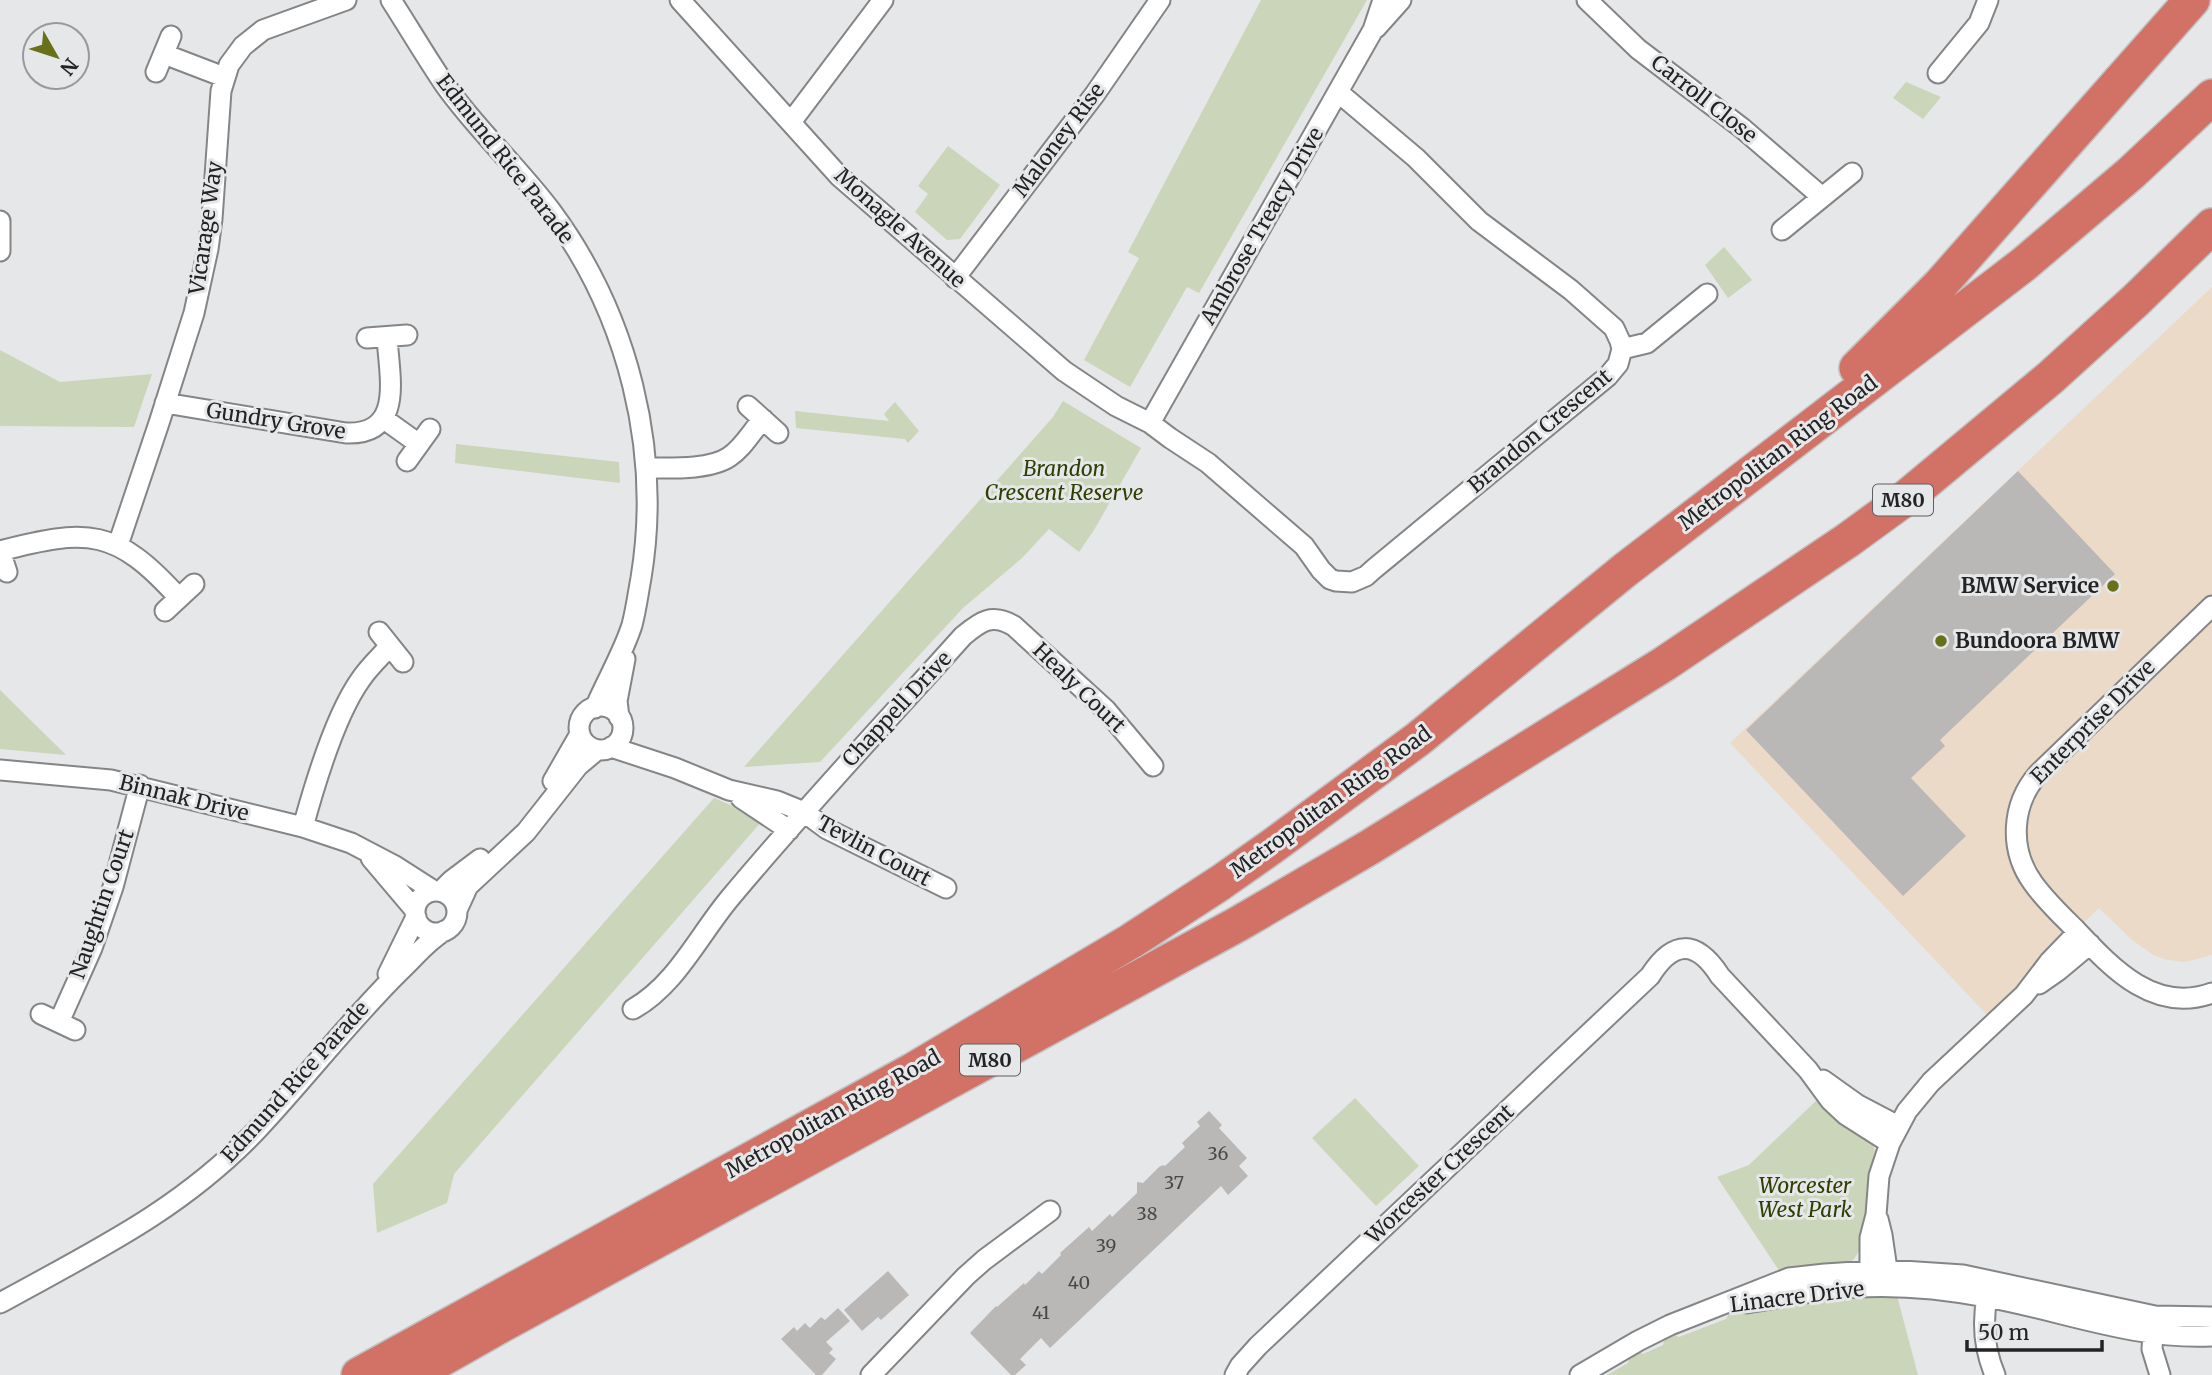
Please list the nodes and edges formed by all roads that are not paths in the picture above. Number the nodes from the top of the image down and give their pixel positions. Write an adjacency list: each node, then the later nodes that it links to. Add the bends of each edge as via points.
1 (390, 0): 13 (street, Edmund Rice Parade)
2 (407, 0): 13 (street, Edmund Rice Parade)
3 (680, 0): 19 (street, Monagle Avenue)
4 (883, 0): 19 (street)
5 (1160, 0): 26 (street, Maloney Rise)
6 (1383, 0): 12 (street, Ambrose Treacy Drive)
7 (1401, 0): 12 (street, Ambrose Treacy Drive)
8 (1587, 0): 21 (street, Carroll Close, via 1638,49 1742,128)
9 (1988, 0): 15 (street, via 1979,23)
10 (2192, 0): 36 (highway, via 1940,285)
11 (339, 1): 16 (street, Vicarage Way, via 252,37)
12 (1373, 30): 17 (street, Ambrose Treacy Drive)
13 (424, 50): 38 (street, Edmund Rice Parade, via 466,112 551,211 599,292 629,373)
14 (164, 54): 16 (street)
15 (1938, 73)
16 (224, 77): 32 (street, Vicarage Way, via 208,249 194,313)
17 (1338, 92): 31 (street, Brandon Crescent, via 1416,158 1479,221 1603,318 1614,328); 34 (street, Ambrose Treacy Drive)
18 (2212, 97): 36 (highway, Metropolitan Ring Road / M80, via 2063,232)
19 (791, 122): 26 (street, Monagle Avenue, via 845,181)
20 (1852, 173): 21 (street)
21 (1822, 197): 24 (street)
22 (0, 221): 25 (street)
23 (2212, 226): 78 (highway, Metropolitan Ring Road / M80, via 2059,370 1907,497 1642,678 1238,925)
24 (1782, 230)
25 (0, 251)
26 (956, 278): 34 (street, Monagle Avenue, via 1064,371)
27 (1707, 294): 31 (street, via 1647,343)
28 (407, 335): 29 (street)
29 (387, 337): 30 (street); 33 (street, via 390,392)
30 (367, 338)
31 (1622, 349): 34 (street, Brandon Crescent, via 1608,376 1366,576 1352,582 1326,575 1297,539 1208,463)
32 (165, 403): 33 (street, Gundry Grove, via 346,433 371,429); 39 (street, Vicarage Way)
33 (384, 419): 37 (street, via 425,437)
34 (1150, 423)
35 (778, 433): 38 (street, via 755,412 738,449 720,462)
36 (1781, 450): 77 (highway, Metropolitan Ring Road / M80, via 1409,746 1175,912 924,1064)
37 (407, 461)
38 (646, 468): 44 (street, Edmund Rice Parade, via 648,523)
39 (118, 545): 40 (street, via 99,538 46,540 0,551); 41 (street, via 152,569 172,604)
40 (6, 572)
41 (194, 584)
42 (2212, 607): 64 (street, Enterprise Drive, via 2045,766 2020,806 2017,846 2026,872)
43 (998, 618): 50 (street, Healy Court, via 1014,626 1106,710); 55 (street, Chappell Drive, via 984,621 963,636)
44 (629, 633): 46 (street, Edmund Rice Parade); 47 (street, Edmund Rice Parade, via 618,690)
45 (403, 662): 56 (street, via 384,639 352,693)
46 (595, 708): 47 (street, via 608,708); 48 (street, via 580,722)
47 (621, 722): 49 (street, via 620,739); 51 (street, via 633,737)
48 (580, 734): 49 (street, via 586,744); 60 (street, via 551,785 527,813 500,842)
49 (604, 749): 51 (street); 61 (street, via 579,766 526,832 468,886)
50 (1153, 766)
51 (675, 768): 54 (street)
52 (0, 769): 53 (street, Binnak Drive)
53 (140, 785): 56 (street, Binnak Drive); 68 (street, Naughtin Court, via 109,900)
54 (729, 790): 55 (street); 57 (street)
55 (804, 812): 57 (street, Chappell Drive); 59 (street, Tevlin Court, via 839,836)
56 (303, 827): 58 (street, Binnak Drive)
57 (789, 830): 67 (street, Chappell Drive, via 729,898 656,994)
58 (364, 849): 60 (street, Binnak Drive); 62 (street, Binnak Drive)
59 (946, 888)
60 (437, 891): 61 (street, via 452,898); 62 (street, via 421,897)
61 (457, 910): 63 (street, via 454,922)
62 (416, 914): 63 (street, via 424,929); 65 (street, Edmund Rice Parade)
63 (444, 931): 65 (street, Edmund Rice Parade)
64 (2084, 938): 66 (street, Enterprise Drive, via 2124,977 2149,991 2176,997); 69 (street, via 2059,971 2024,995 1931,1082)
65 (376, 993): 73 (street, Edmund Rice Parade, via 255,1131 198,1184 138,1227)
66 (2212, 993)
67 (633, 1009)
68 (59, 1022)
69 (1894, 1134): 71 (street, via 1880,1177 1870,1238); 80 (street, Worcester Crescent, via 1808,1069 1720,976 1704,966 1674,963 1650,976 1258,1346)
70 (1050, 1211): 79 (street, via 966,1276)
71 (1879, 1278): 72 (street, Linacre Drive); 75 (street, Linacre Drive, via 1934,1271 1989,1279); 81 (street, Linacre Drive, via 1789,1278 1670,1325)
72 (1987, 1297): 75 (street, Linacre Drive, via 2096,1323); 82 (street, via 1983,1328)
73 (0, 1303)
74 (2212, 1317): 75 (street, Linacre Drive)
75 (2154, 1325): 76 (street, Linacre Drive, via 2183,1336); 83 (street, via 2152,1349)
76 (2212, 1336)
77 (359, 1375)
78 (413, 1375)
79 (871, 1375)
80 (1235, 1375)
81 (1580, 1375)
82 (1995, 1375)
83 (2160, 1375)

